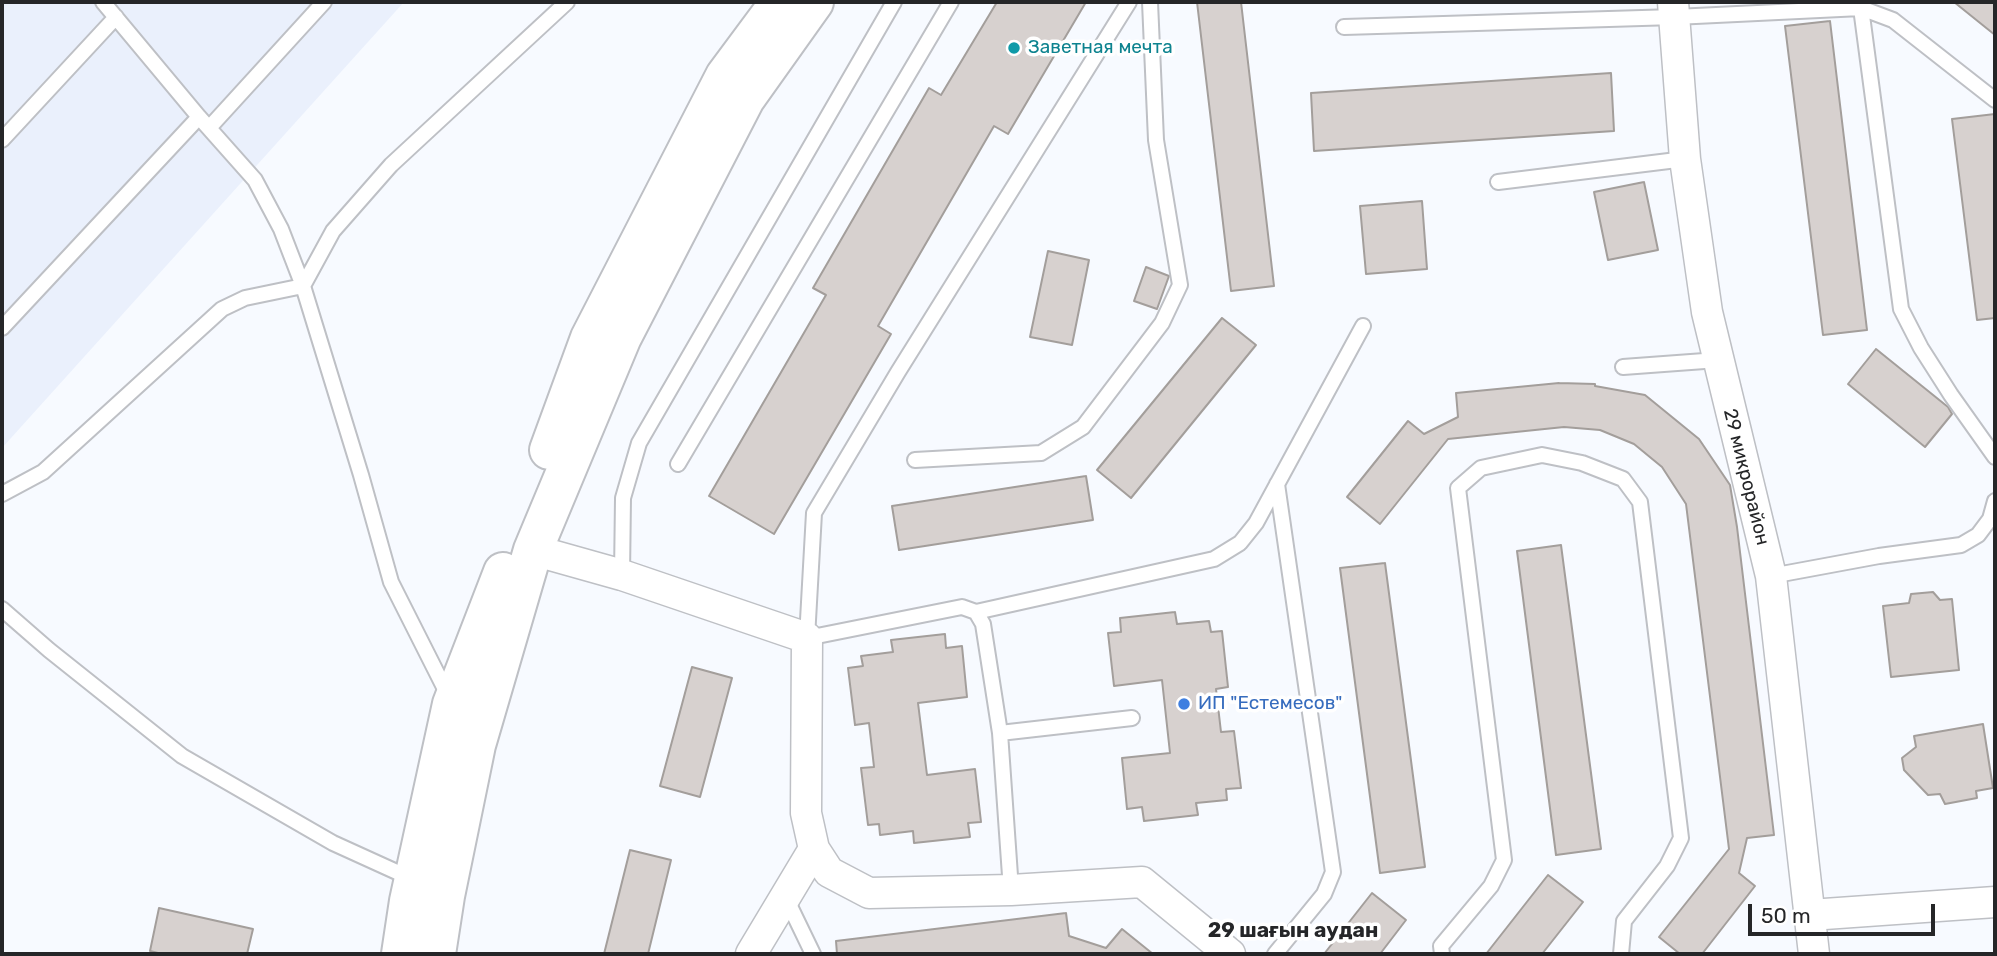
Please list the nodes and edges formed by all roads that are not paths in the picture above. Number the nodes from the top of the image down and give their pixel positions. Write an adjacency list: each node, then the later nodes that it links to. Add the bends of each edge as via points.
1 (103, 2): 12 (lane)
2 (324, 2): 15 (lane)
3 (567, 2): 19 (lane, via 391,165 333,231)
4 (780, 2): 30 (main road, via 725,76 590,338)
5 (814, 2): 30 (main road, via 745,99 622,337)
6 (894, 2): 31 (lane, via 639,443 623,498)
7 (951, 2): 26 (lane)
8 (1129, 2): 35 (lane, via 814,513)
9 (1150, 2): 25 (lane, via 1156,140 1180,285 1162,323 1083,427 1041,453)
10 (1861, 8): 11 (lane); 14 (lane, via 1893,20); 24 (lane, via 1901,309 1921,348)
11 (1674, 9): 13 (lane); 17 (street, 29 микрорайон)
12 (116, 17): 15 (lane); 16 (lane)
13 (1344, 27)
14 (1995, 100)
15 (204, 123): 19 (lane, via 255,180); 21 (lane)
16 (2, 140)
17 (1685, 159): 18 (lane); 22 (street, 29 микрорайон)
18 (1498, 182)
19 (303, 286): 28 (lane, via 245,298 222,309 43,472); 36 (lane, via 391,582)
20 (1363, 326): 27 (lane)
21 (2, 328)
22 (1718, 360): 23 (lane); 32 (street, 29 микрорайон)
23 (1623, 367)
24 (1995, 457)
25 (915, 460)
26 (678, 464)
27 (1277, 484): 34 (lane, via 1240,543 1214,559); 50 (lane, via 1333,872 1324,894)
28 (2, 495)
29 (1995, 501): 32 (lane, via 1990,519 1978,535 1961,545)
30 (524, 548): 31 (street); 36 (main road); 40 (main road, via 477,745)
31 (622, 575): 35 (street)
32 (1770, 576): 44 (street, 29 микрорайон)
33 (2, 609): 40 (lane, via 182,756 332,843)
34 (976, 612): 35 (lane, via 962,607); 38 (lane, via 983,624)
35 (807, 638): 39 (street, via 806,813)
36 (452, 704): 40 (main road, via 444,737)
37 (1132, 718): 38 (lane)
38 (1000, 733): 41 (lane)
39 (814, 849): 41 (street, via 829,872 869,893); 42 (street)
40 (430, 888): 45 (main road, via 409,901); 46 (main road)
41 (1011, 890): 49 (street, via 1142,882)
42 (786, 898): 47 (street); 48 (lane)
43 (1995, 902): 44 (street)
44 (1810, 915): 53 (street, 29 микрорайон)
45 (401, 954)
46 (436, 954)
47 (751, 954)
48 (813, 954)
49 (1230, 954)
50 (1275, 954)
51 (1442, 954): 52 (lane, via 1441,946 1491,886 1504,860 1458,488 1481,468 1542,454 1623,479 1640,502 1681,838 1667,866 1624,921)
52 (1621, 954)
53 (1814, 954)

